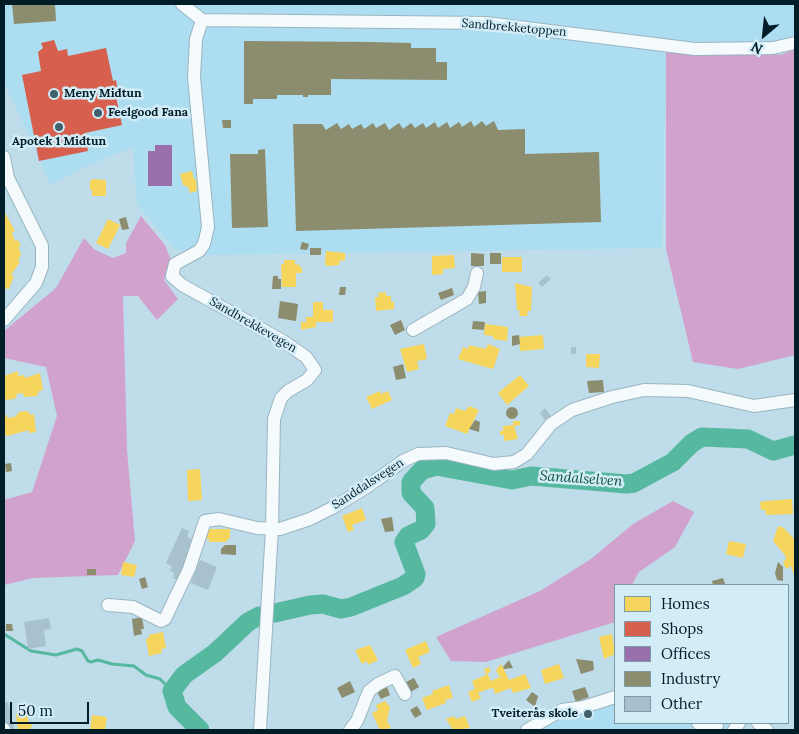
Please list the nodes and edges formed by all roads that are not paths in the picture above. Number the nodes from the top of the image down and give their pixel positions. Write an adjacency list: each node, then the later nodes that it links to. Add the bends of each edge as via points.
1 (182, 4): 2 (street)
2 (202, 20): 3 (street, Sandbrekketoppen, via 486,23 695,49 773,48); 9 (street, Sandbrekkevegen, via 196,39 194,77 208,227 199,251 175,264 172,276 182,285 306,356 315,370 281,398 274,419)
3 (795, 43)
4 (4, 162): 6 (street, via 8,178 42,246 42,267 36,283)
5 (477, 273): 7 (street, via 467,299)
6 (4, 320)
7 (413, 330)
8 (795, 400): 9 (street, Sanddalsvegen, via 754,406 657,389 612,397 583,405 556,420 527,454 514,462 494,464 446,453 418,454 317,515 280,529)
9 (272, 528): 10 (street, Sanddalsvegen, via 243,526 220,519 205,521 189,569 165,620 160,621 133,607); 15 (street, Sandbrekkevegen)
10 (108, 605)
11 (405, 694): 16 (street, via 394,676 378,684 370,691 357,722)
12 (614, 697): 17 (street, via 562,710)
13 (699, 724): 14 (street, via 708,730)
14 (718, 726)
15 (260, 730)
16 (350, 730)
17 (527, 730)

